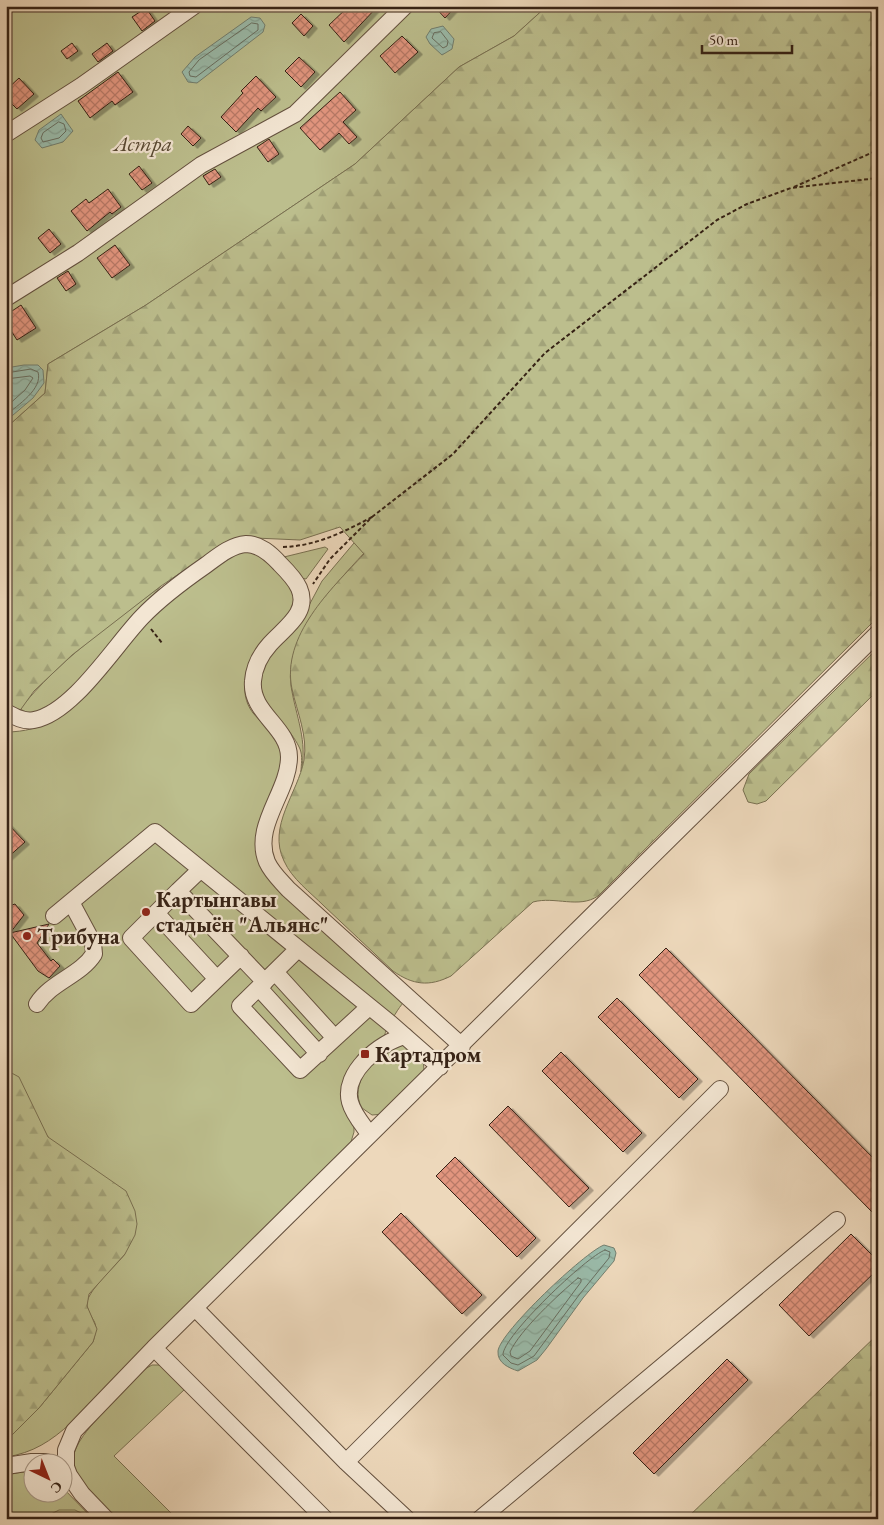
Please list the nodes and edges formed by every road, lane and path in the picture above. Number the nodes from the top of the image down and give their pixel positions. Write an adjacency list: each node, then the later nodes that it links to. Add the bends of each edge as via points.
1 (194, 6): 3 (street, via 81,86)
2 (405, 6): 7 (street, via 295,114 201,165 78,253)
3 (6, 134)
4 (878, 150): 6 (path)
5 (878, 178): 6 (path)
6 (791, 188): 8 (path, via 747,204 717,220 546,353 453,454)
7 (6, 298)
8 (372, 517): 9 (path, via 310,545); 10 (path, via 330,559)
9 (255, 545): 14 (street, via 235,546 160,599 94,674 57,710 33,721 18,719); 28 (street, via 278,561 298,585 301,596 296,617 262,655 253,681 257,704 280,735 289,755 285,780 266,830 264,847 268,862 288,889)
10 (312, 586)
11 (155, 633): 13 (path)
12 (878, 633): 28 (street)
13 (162, 642)
14 (6, 712)
15 (200, 870): 16 (street); 17 (street, via 155,832); 20 (street)
16 (178, 891): 18 (street); 21 (street)
17 (71, 902): 19 (street); 24 (street, via 93,942 94,954 52,986)
18 (156, 913): 22 (street); 22 (street, via 131,938 191,1004)
19 (54, 916)
20 (298, 949): 23 (street); 25 (street)
21 (241, 956): 22 (street); 23 (street)
22 (217, 979)
23 (266, 981): 27 (street); 29 (street); 29 (street, via 240,1006 300,1070)
24 (37, 1004)
25 (369, 1007): 26 (street); 27 (street)
26 (405, 1036): 30 (street); 32 (street, via 395,1038 378,1050 358,1069 350,1083 350,1102)
27 (335, 1038): 29 (street)
28 (462, 1046): 30 (street)
29 (318, 1054)
30 (440, 1067): 32 (street)
31 (720, 1089): 37 (street)
32 (370, 1135): 34 (street)
33 (837, 1220): 44 (street)
34 (195, 1308): 35 (street); 37 (street)
35 (154, 1348): 36 (street, via 74,1431); 42 (street)
36 (66, 1452)
37 (346, 1462): 43 (street)
38 (22, 1464): 39 (street)
39 (6, 1466)
40 (72, 1480): 41 (street)
41 (106, 1519)
42 (325, 1519)
43 (407, 1519)
44 (480, 1519)

